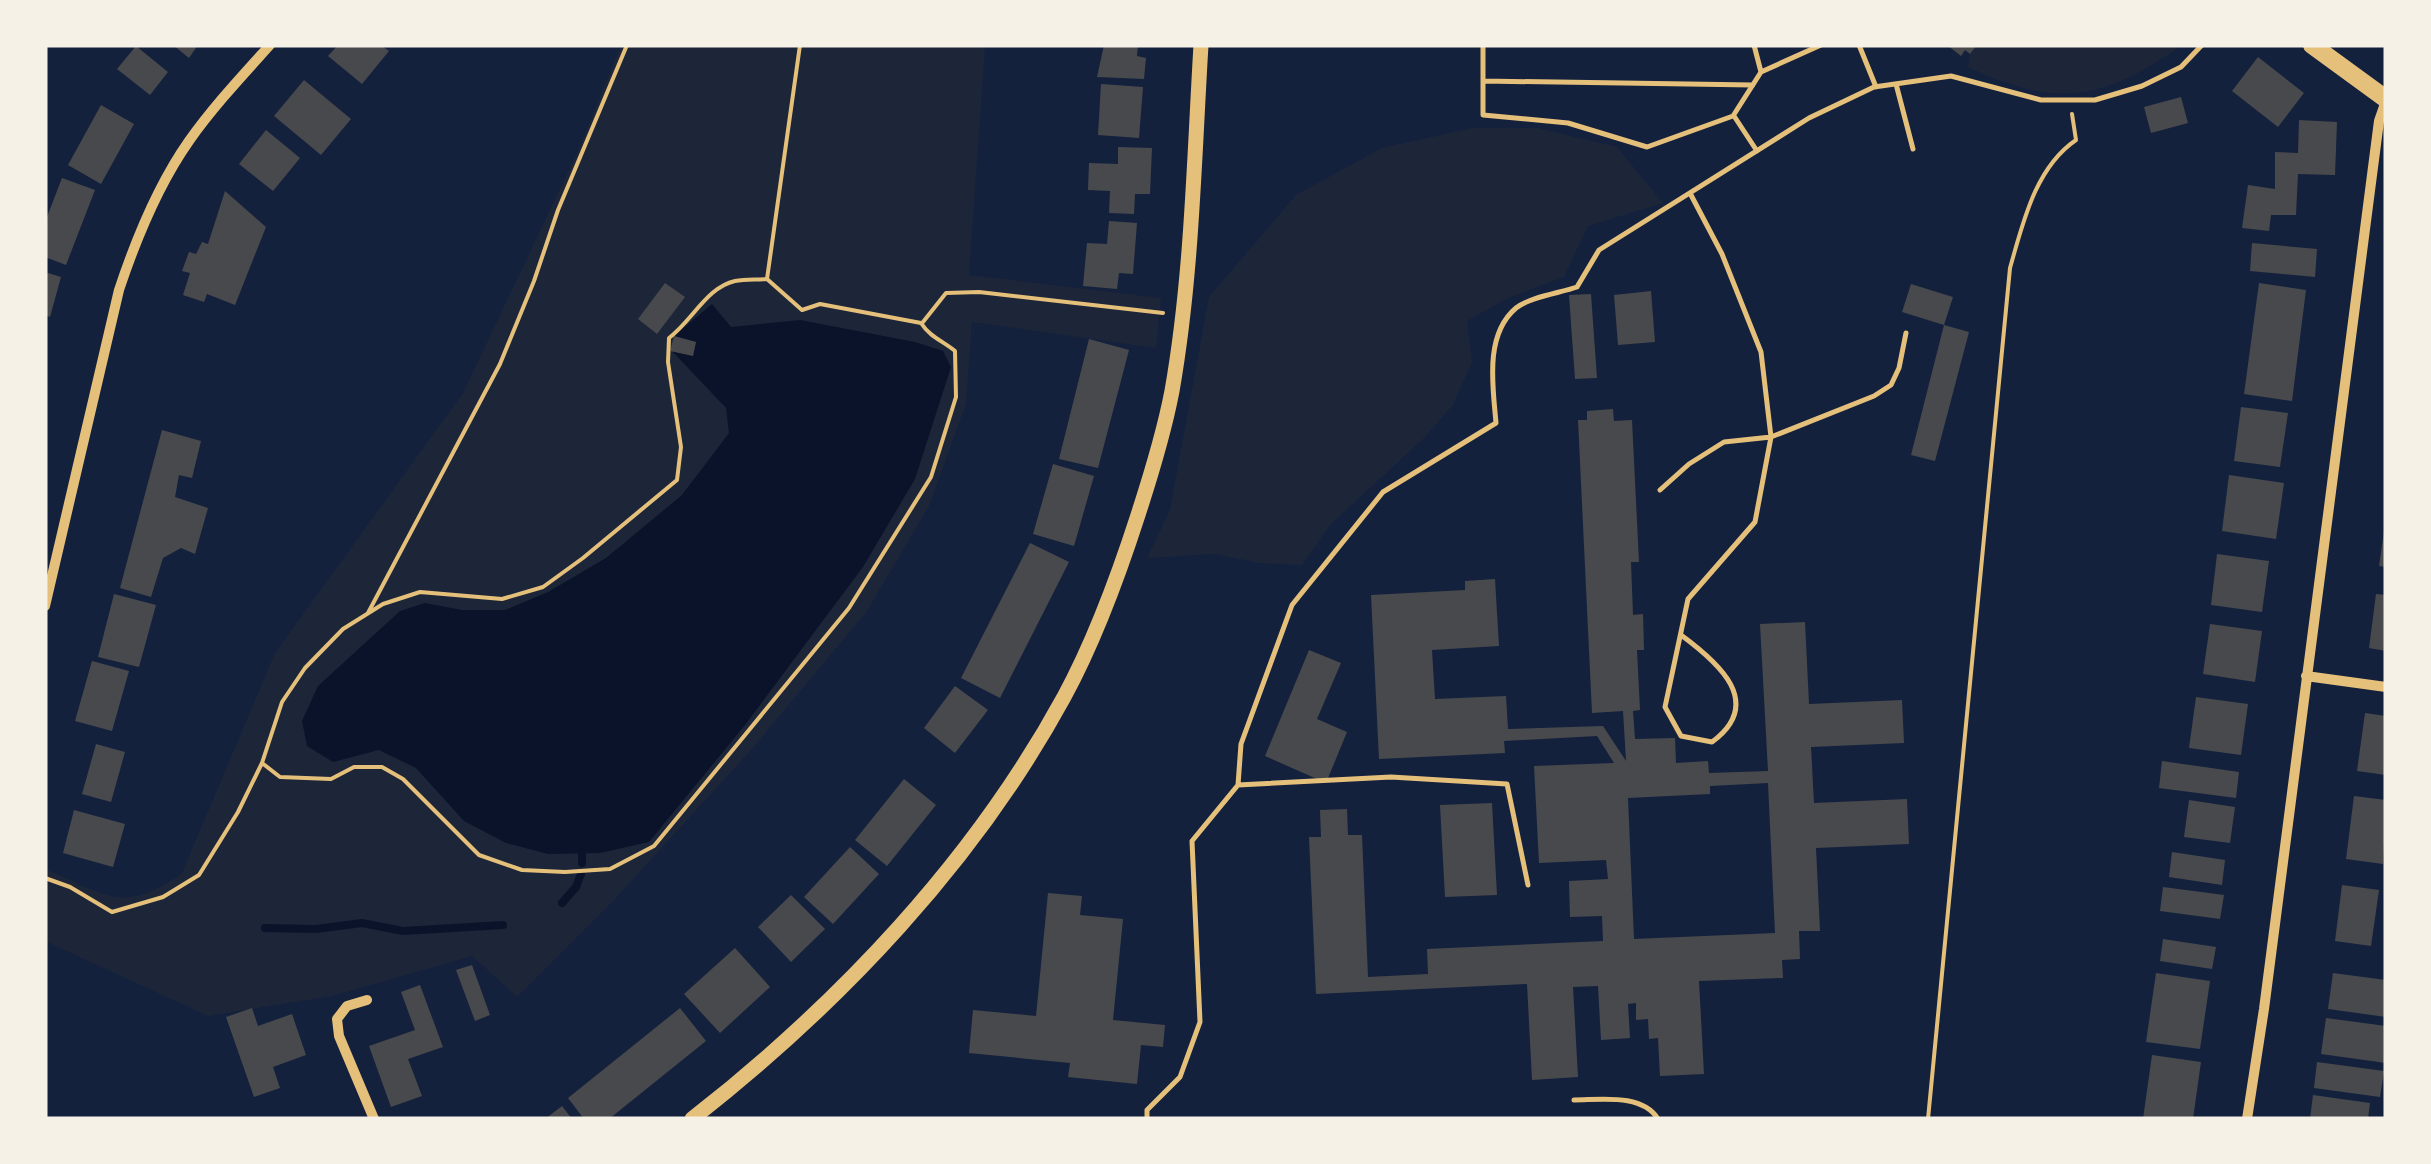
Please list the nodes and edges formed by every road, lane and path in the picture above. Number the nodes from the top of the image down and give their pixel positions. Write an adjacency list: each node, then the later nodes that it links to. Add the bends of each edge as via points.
1 (270, 45): 28 (street, via 186,144 134,246)
2 (627, 45): 29 (path, via 500,364)
3 (800, 45): 22 (path)
4 (1202, 45): 23 (main road)
5 (1483, 45): 12 (lane)
6 (1754, 45): 11 (lane)
7 (1820, 45): 11 (lane)
8 (1859, 45): 15 (lane)
9 (2202, 45): 16 (lane, via 2181,67 2142,86)
10 (2312, 45): 17 (highway)
11 (1761, 72): 14 (lane)
12 (1483, 81): 14 (lane); 18 (lane, via 1484,115 1568,124 1647,147)
13 (1896, 84): 15 (lane); 16 (lane, via 1951,76 2042,100); 19 (lane)
14 (1752, 85): 18 (lane)
15 (1876, 86): 20 (lane)
16 (2070, 100): 43 (path, via 2076,140 2037,188 2010,268)
17 (2386, 100): 31 (street)
18 (1734, 115): 20 (lane)
19 (1913, 149)
20 (1758, 152): 21 (lane)
21 (1691, 195): 26 (lane, via 1761,352); 34 (lane, via 1600,250 1577,287 1517,306 1498,332 1492,374 1496,423 1383,492 1292,606 1241,744)
22 (768, 279): 24 (path, via 802,310 820,304); 29 (path, via 732,282 710,294 669,338 681,447 677,480 543,587 502,600 420,592)
23 (1183, 316): 24 (path, via 979,292 946,293); 40 (main road, via 1148,484 1122,566 1064,696 938,884 808,1020)
24 (922, 323): 33 (path, via 955,352 956,397 931,478 849,608 654,846 610,868 522,870 478,854 382,767 354,767 331,779 297,778 280,777)
25 (1906, 333): 26 (lane, via 1891,385)
26 (1771, 437): 27 (lane, via 1724,442); 30 (lane, via 1755,522 1688,599)
27 (1660, 490)
28 (45, 606)
29 (368, 614): 33 (path, via 305,668 282,702)
30 (1682, 635): 30 (lane, via 1665,708 1681,736 1712,742 1730,729 1732,682)
31 (2306, 676): 32 (street); 44 (street)
32 (2386, 687)
33 (262, 763): 35 (path, via 199,875 163,898 112,912)
34 (1238, 785): 36 (lane, via 1391,777 1507,784); 41 (lane, via 1192,841 1200,1022 1180,1078)
35 (45, 878)
36 (1528, 885)
37 (368, 1000): 39 (street, via 347,1006 338,1019)
38 (1574, 1100): 42 (lane, via 1625,1100)
39 (374, 1119)
40 (692, 1119)
41 (1147, 1119)
42 (1658, 1119)
43 (1928, 1119)
44 (2246, 1119)

